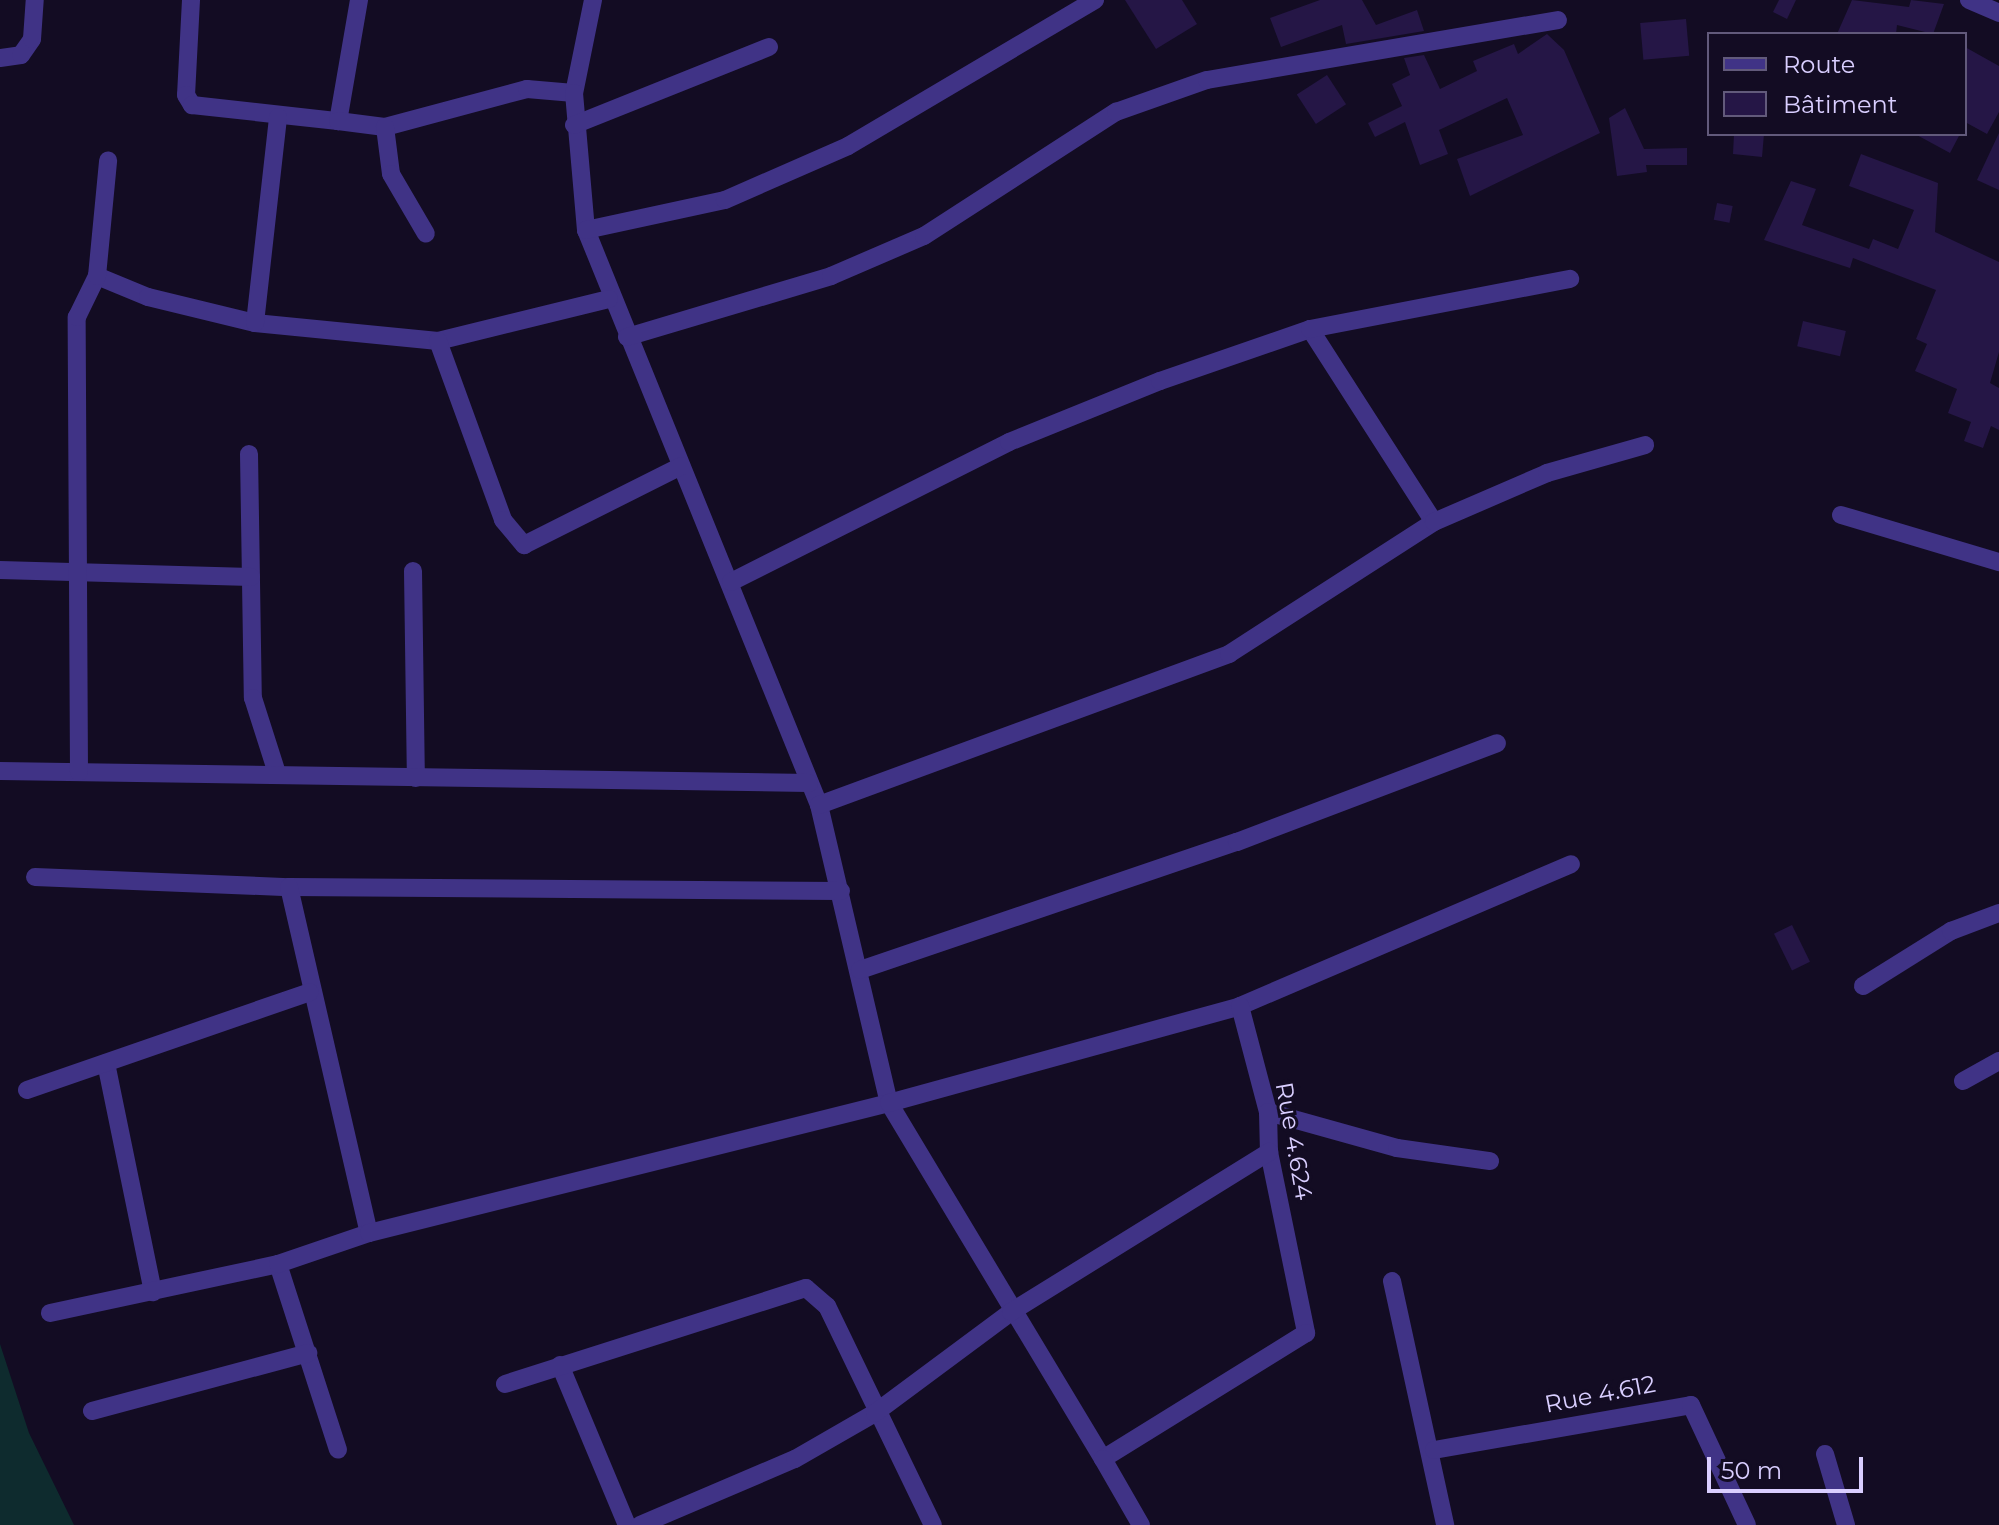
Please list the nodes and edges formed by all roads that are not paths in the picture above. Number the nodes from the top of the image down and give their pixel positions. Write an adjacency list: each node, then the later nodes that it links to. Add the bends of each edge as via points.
1 (35, 0): 10 (street, via 32,39 21,55)
2 (191, 0): 12 (street, via 186,95 192,105)
3 (359, 0): 13 (street)
4 (593, 0): 11 (street)
5 (1095, 0): 17 (street, via 848,146 725,200)
6 (1969, 0): 7 (street)
7 (1999, 13)
8 (1558, 20): 24 (street, via 1207,80 1116,112 924,236 831,276)
9 (769, 47): 14 (street)
10 (0, 58)
11 (574, 93): 14 (street); 15 (street, via 527,89)
12 (278, 117): 13 (street); 22 (street)
13 (338, 121): 15 (street)
14 (574, 125): 17 (street)
15 (385, 127): 18 (street, via 391,174)
16 (108, 161): 19 (street)
17 (586, 230): 21 (street)
18 (426, 234)
19 (97, 276): 22 (street, via 148,297); 34 (street, via 77,317)
20 (1570, 279): 23 (street)
21 (609, 299): 24 (street); 25 (street)
22 (255, 323): 25 (street)
23 (1310, 329): 30 (street); 36 (street, via 1009,442)
24 (627, 337): 28 (street)
25 (438, 341): 28 (street, via 503,520 524,545)
26 (1645, 445): 30 (street, via 1547,473)
27 (249, 454): 35 (street)
28 (681, 466): 36 (street)
29 (1841, 515): 31 (street)
30 (1434, 522): 43 (street, via 1229,654)
31 (1999, 562)
32 (0, 570): 34 (street)
33 (413, 571): 41 (street)
34 (76, 574): 35 (street); 40 (street)
35 (251, 577): 38 (street, via 253,698)
36 (731, 582): 42 (street)
37 (1497, 743): 49 (street, via 1237,842)
38 (276, 770): 40 (street); 41 (street)
39 (0, 771): 40 (street)
40 (79, 772)
41 (416, 778): 42 (street)
42 (809, 783): 43 (street)
43 (819, 805): 47 (street)
44 (1571, 864): 52 (street)
45 (35, 877): 46 (street)
46 (289, 887): 47 (street); 51 (street)
47 (841, 891): 49 (street)
48 (1999, 913): 50 (street, via 1951,931)
49 (860, 970): 57 (street)
50 (1863, 986)
51 (310, 992): 54 (street); 61 (street)
52 (1240, 1006): 57 (street); 58 (street, Rue 4.624)
53 (1999, 1061): 55 (street)
54 (106, 1063): 56 (street); 64 (street)
55 (1963, 1081)
56 (27, 1090)
57 (889, 1103): 61 (street); 65 (street)
58 (1268, 1112): 59 (street, Rue 4.624); 60 (street, via 1397,1148)
59 (1269, 1152): 65 (street); 75 (street, Rue 4.624, via 1306,1333)
60 (1490, 1161)
61 (369, 1233): 62 (street)
62 (278, 1264): 64 (street); 67 (street)
63 (1392, 1281): 73 (street)
64 (153, 1292): 66 (street)
65 (1011, 1312): 71 (street); 75 (street)
66 (50, 1313)
67 (308, 1353): 70 (street); 72 (street)
68 (560, 1365): 69 (street); 71 (street, via 806,1288 827,1306); 76 (street)
69 (505, 1384)
70 (92, 1411)
71 (875, 1413): 77 (street, via 795,1459); 78 (street)
72 (338, 1450)
73 (1434, 1450): 80 (street); 81 (street, Rue 4.612, via 1681,1403 1698,1411)
74 (1825, 1454): 82 (street)
75 (1103, 1459): 79 (street)
76 (627, 1525)
77 (640, 1525)
78 (933, 1525)
79 (1141, 1525)
80 (1445, 1525)
81 (1747, 1525)
82 (1846, 1525)

